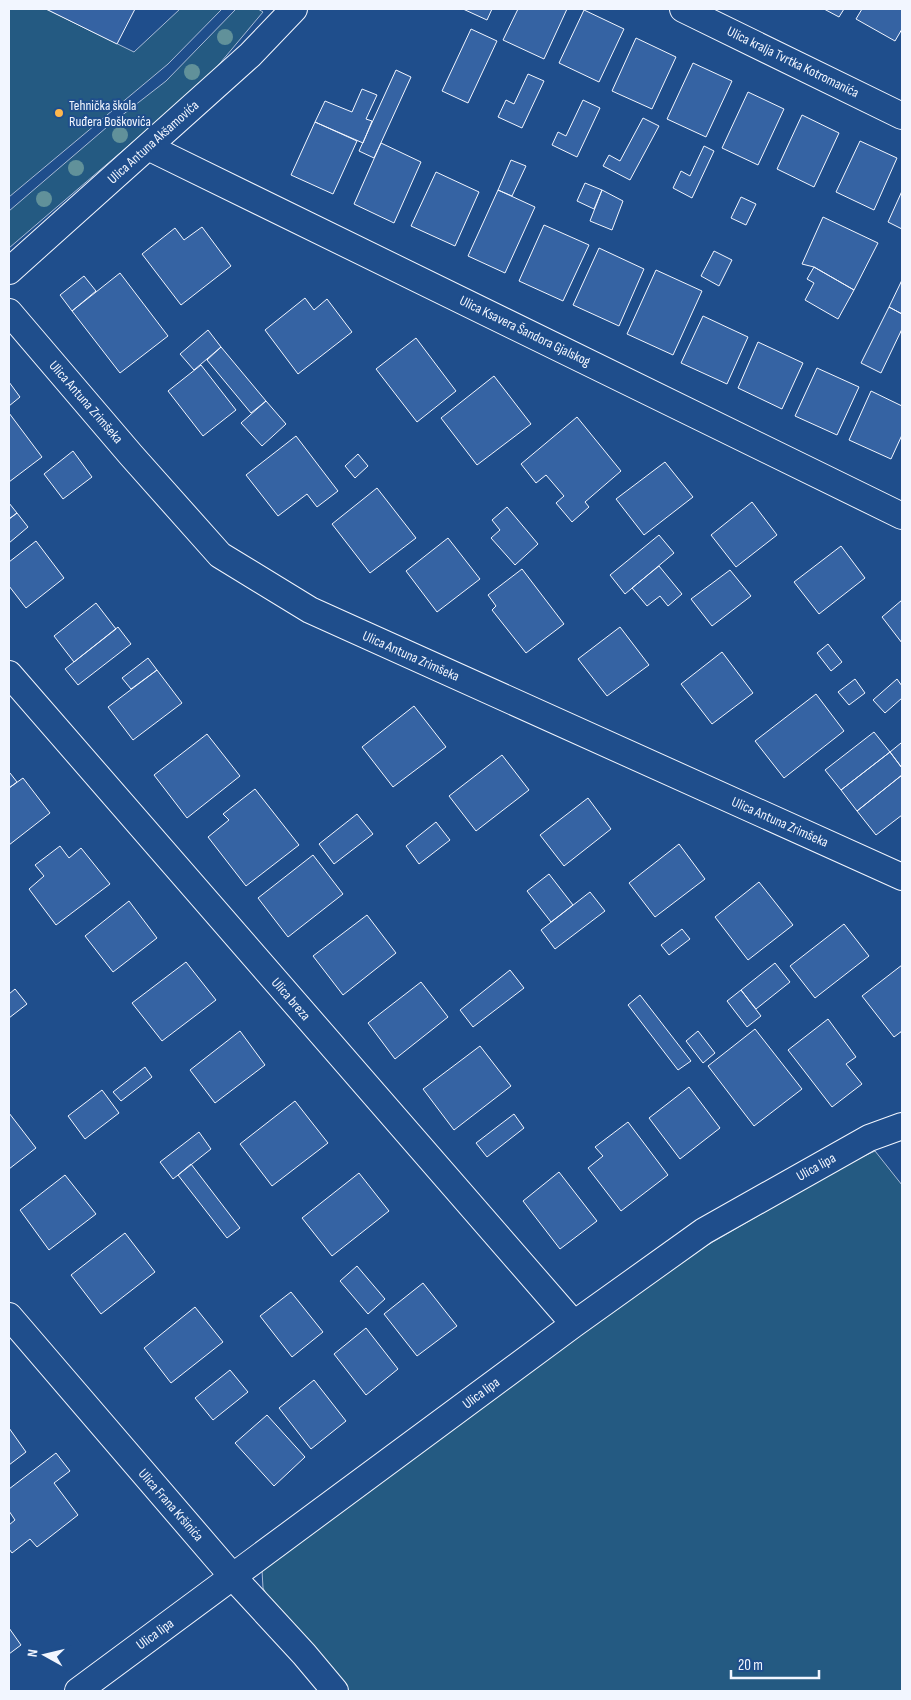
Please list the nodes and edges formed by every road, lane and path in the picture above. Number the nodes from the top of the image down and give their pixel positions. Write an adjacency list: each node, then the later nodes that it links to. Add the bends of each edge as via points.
1 (294, 9): 4 (street, Ulica Antuna Akšamovića, via 250,55)
2 (684, 9): 3 (street, Ulica kralja Tvrtka Kotromanića)
3 (902, 116)
4 (148, 147): 5 (street, Ulica Antuna Akšamovića); 7 (street, Ulica Ksavera Šandora Gjalskog)
5 (9, 271)
6 (9, 312): 9 (street, Ulica Antuna Zrimšeka, via 220,555 310,610)
7 (902, 516)
8 (9, 674): 12 (street, Ulica breza)
9 (902, 877)
10 (902, 1126): 12 (street, Ulica lipa, via 869,1138 704,1231)
11 (9, 1316): 13 (street, Ulica Frana Kršinića)
12 (574, 1324): 13 (street, Ulica lipa)
13 (233, 1577): 14 (street, Ulica lipa); 15 (street, Ulica Frana Kršinića)
14 (78, 1691)
15 (336, 1691)

